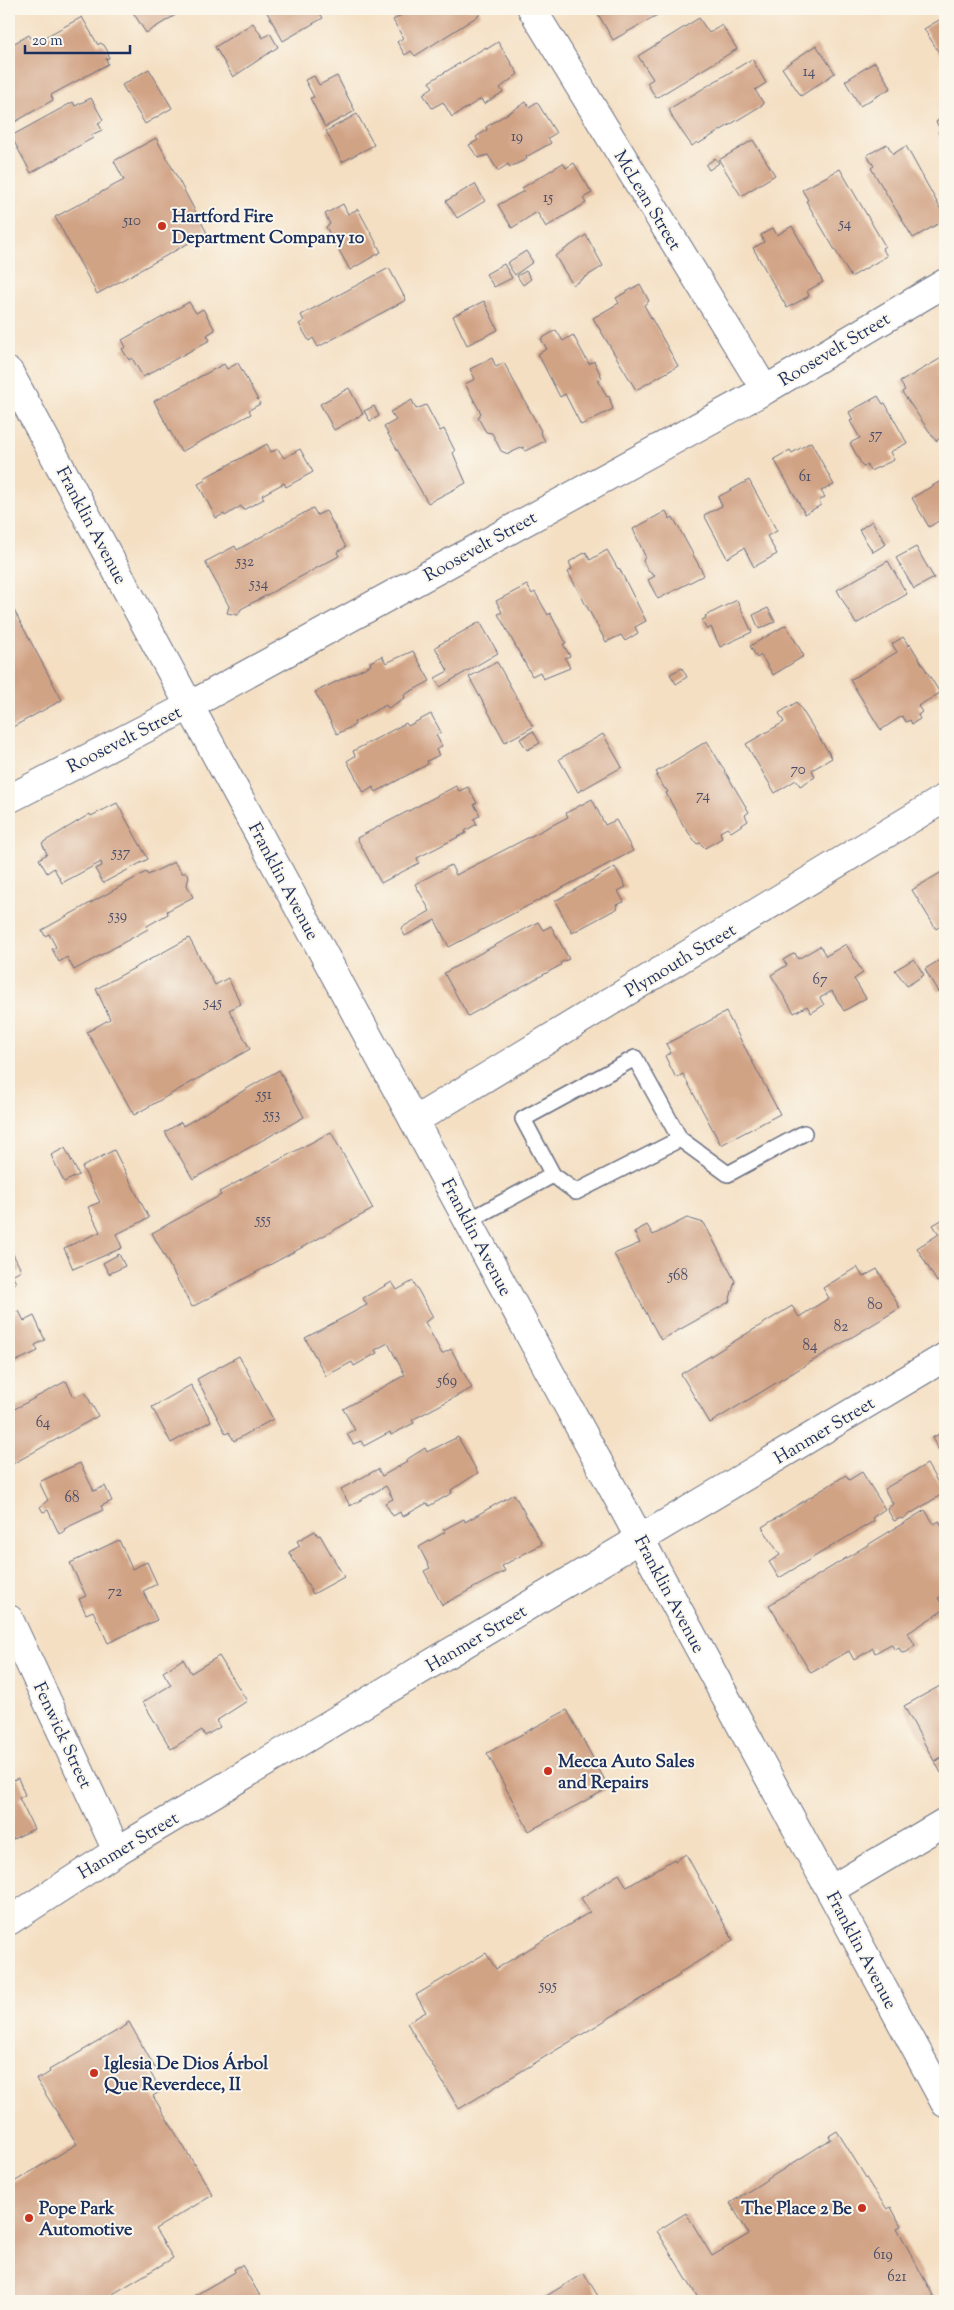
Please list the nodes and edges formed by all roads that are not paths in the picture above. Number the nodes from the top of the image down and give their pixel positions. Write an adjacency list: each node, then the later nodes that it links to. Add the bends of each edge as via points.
1 (532, 9): 4 (street, McLean Street)
2 (945, 283): 4 (street, Roosevelt Street)
3 (9, 372): 5 (street, Franklin Avenue)
4 (765, 390): 5 (street, Roosevelt Street)
5 (190, 706): 7 (street, Roosevelt Street); 8 (street, Franklin Avenue)
6 (945, 798): 8 (street, Plymouth Street)
7 (9, 799)
8 (414, 1121): 12 (street, Franklin Avenue)
9 (804, 1133): 10 (lane, via 728,1174)
10 (680, 1139): 11 (lane, via 576,1192); 11 (lane, via 635,1058 523,1119)
11 (552, 1175): 12 (lane)
12 (468, 1221): 14 (street, Franklin Avenue)
13 (945, 1357): 14 (street, Hanmer Street)
14 (641, 1540): 17 (street, Hanmer Street); 18 (street, Franklin Avenue)
15 (9, 1618): 17 (street, Fenwick Street)
16 (945, 1822): 18 (street)
17 (117, 1851): 19 (street, Hanmer Street)
18 (830, 1890): 20 (street, Franklin Avenue)
19 (9, 1921)
20 (945, 2103)

